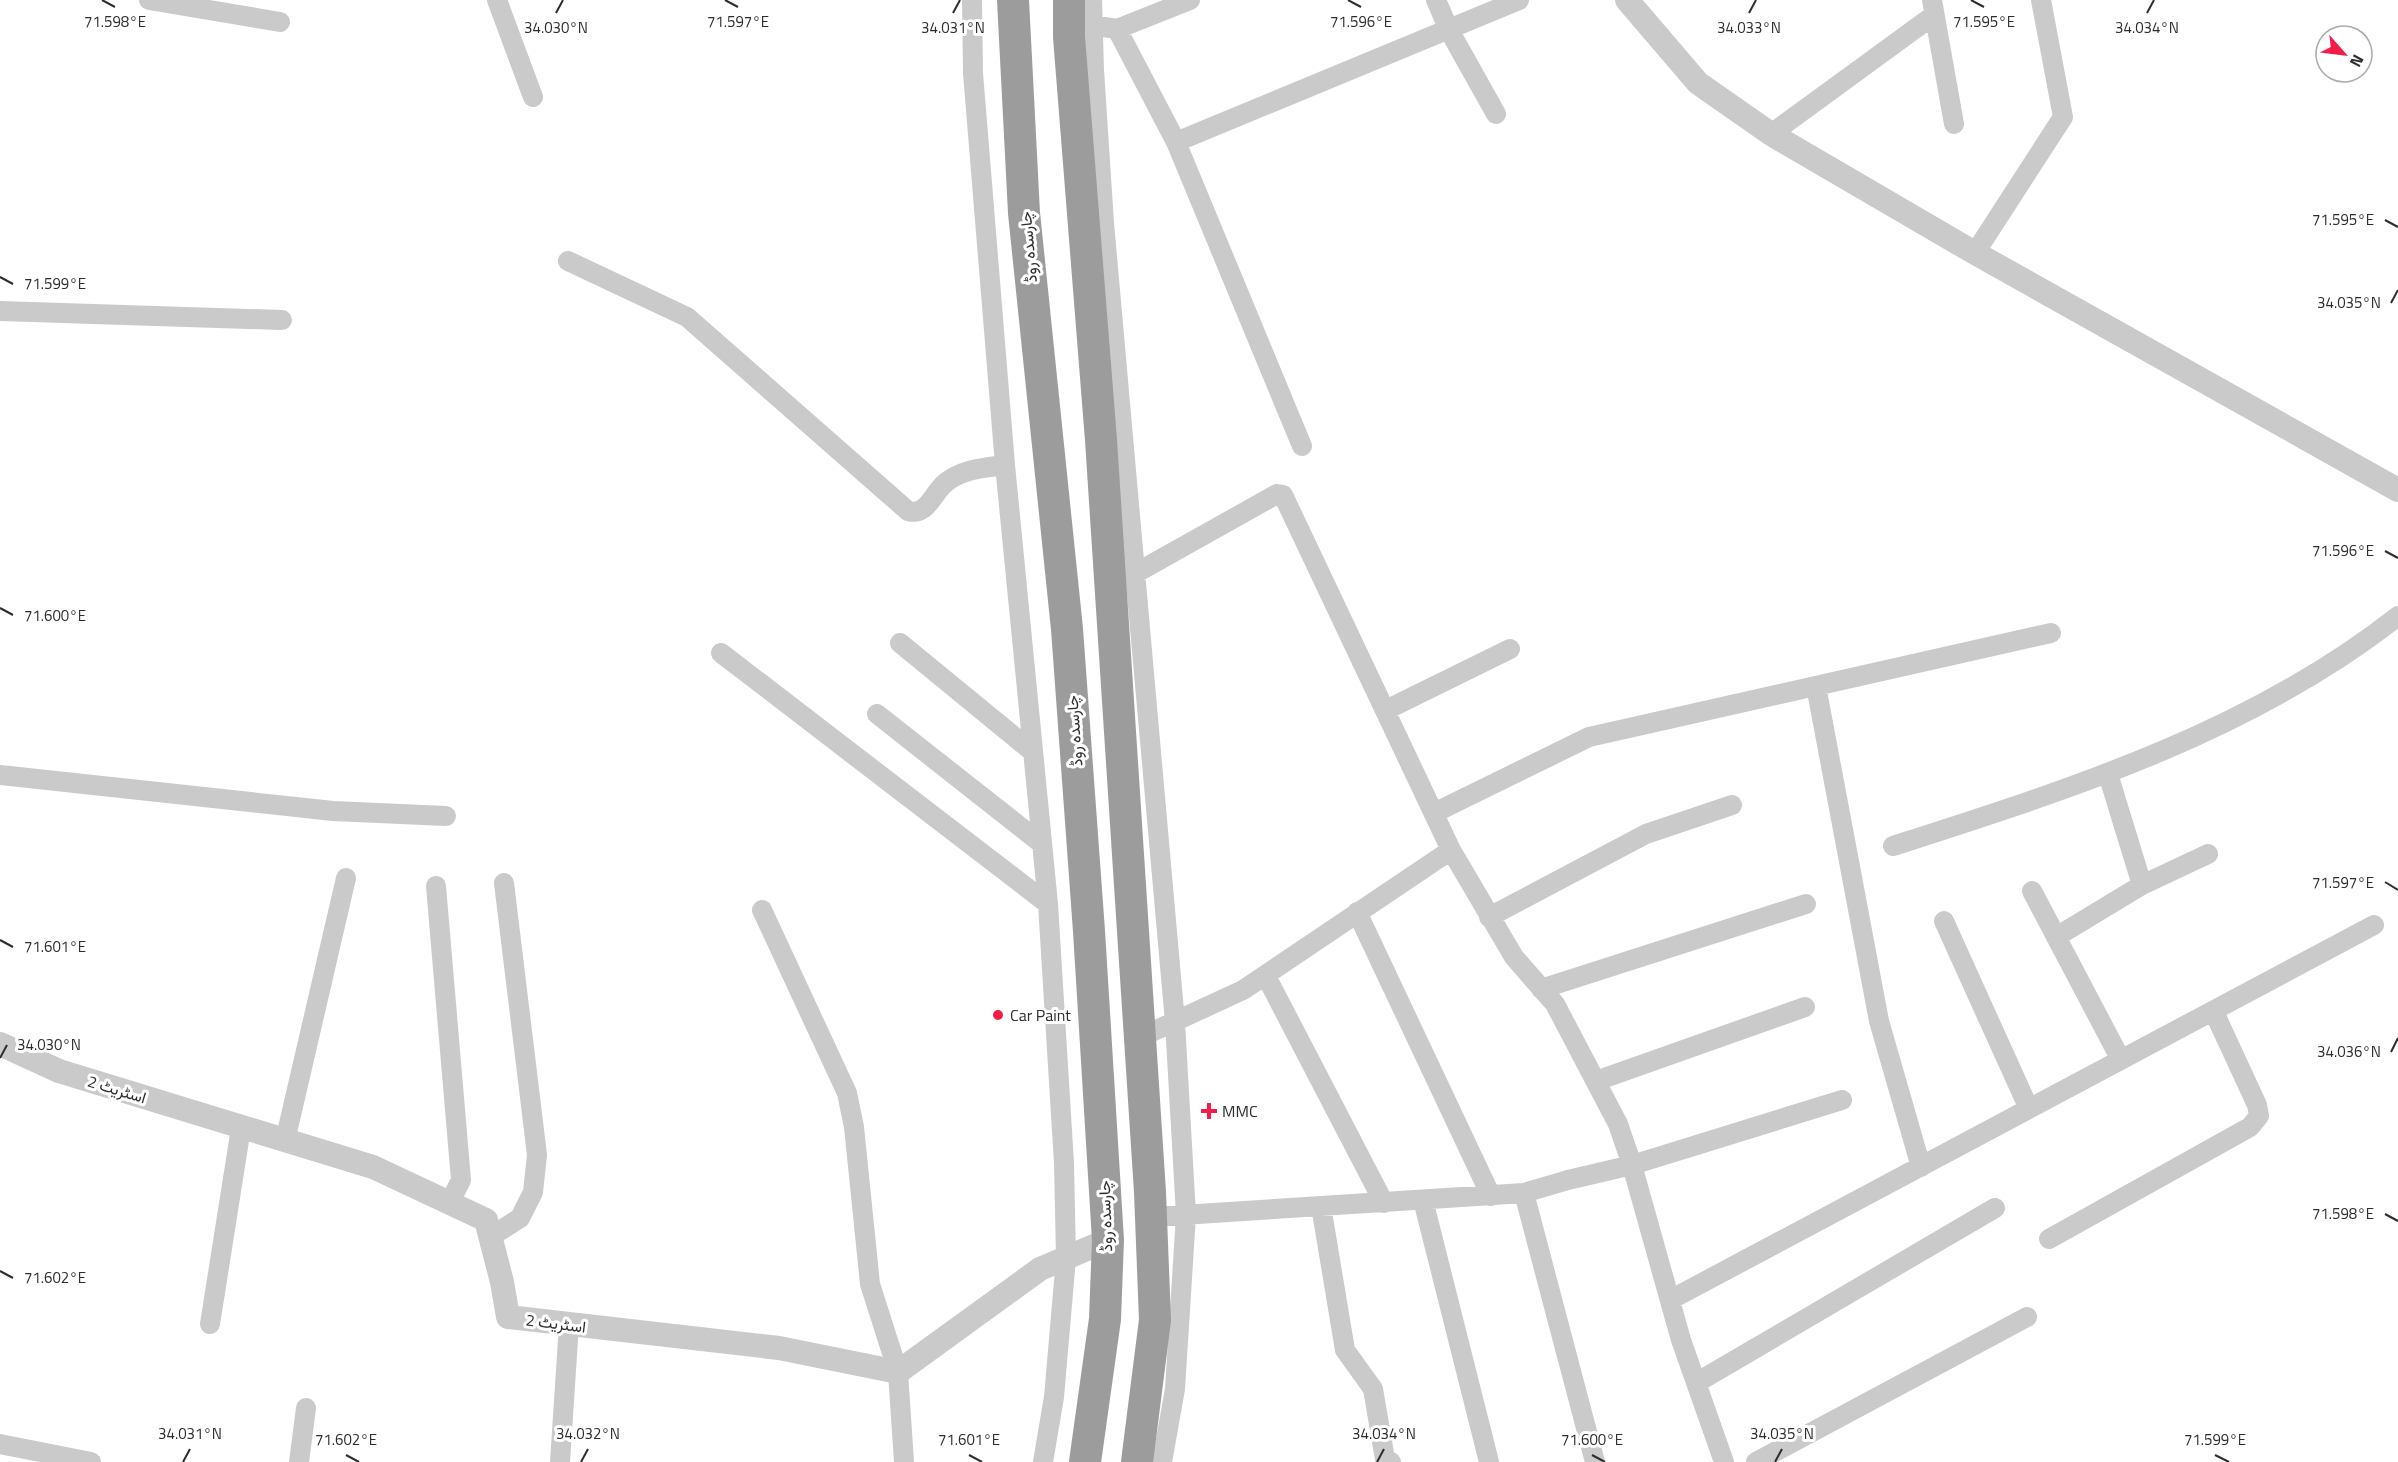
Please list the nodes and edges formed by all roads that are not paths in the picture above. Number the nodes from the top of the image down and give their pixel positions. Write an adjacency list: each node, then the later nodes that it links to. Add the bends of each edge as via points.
1 (149, 0): 13 (street)
2 (497, 0): 17 (street)
3 (972, 0): 27 (street, via 973,73)
4 (1013, 0): 37 (highway, چارسدہ روڈ, via 1024,213)
5 (1069, 0): 36 (highway)
6 (1092, 0): 14 (street)
7 (1190, 0): 15 (street)
8 (1436, 0): 16 (street)
9 (1519, 0): 16 (street)
10 (1627, 0): 20 (street, via 1698,83)
11 (2041, 0): 22 (street, via 2063,117)
12 (1933, 8): 19 (street); 20 (street)
13 (280, 22)
14 (1093, 25): 15 (street); 29 (street, via 1104,223)
15 (1117, 29): 21 (street)
16 (1449, 30): 18 (street); 21 (street)
17 (533, 97)
18 (1496, 114)
19 (1954, 124)
20 (1771, 134): 22 (street)
21 (1176, 142): 26 (street)
22 (1975, 253): 28 (street)
23 (568, 261): 27 (street, via 687,317 908,511 922,510 954,476)
24 (0, 311): 25 (street)
25 (282, 320)
26 (1302, 446)
27 (1005, 465): 40 (street)
28 (2398, 490)
29 (1136, 573): 38 (street, via 1277,494 1283,495); 67 (street)
30 (2398, 616): 41 (street, via 2317,674 2267,702)
31 (2051, 633): 35 (street)
32 (900, 643): 40 (street)
33 (1510, 649): 38 (street)
34 (721, 653): 55 (street)
35 (1816, 686): 44 (street, via 1589,737); 77 (street, via 1879,1021)
36 (1118, 702): 37 (highway); 68 (highway)
37 (1072, 705): 89 (highway, چارسدہ روڈ)
38 (1386, 710): 44 (street)
39 (877, 714): 46 (street)
40 (1033, 752): 46 (street)
41 (2108, 774): 47 (street); 52 (street)
42 (0, 775): 45 (street, via 333,811)
43 (1732, 805): 59 (street, via 1647,834)
44 (1434, 813): 48 (street)
45 (446, 816)
46 (1042, 844): 55 (street)
47 (1893, 846)
48 (1451, 850): 58 (street); 59 (street)
49 (2208, 854): 52 (street)
50 (345, 878): 75 (street)
51 (504, 883): 87 (street, via 537,1155 533,1192 520,1218)
52 (2142, 885): 62 (street)
53 (436, 886): 81 (street, via 461,1179)
54 (2032, 891): 62 (street)
55 (1048, 904): 90 (street)
56 (1806, 904): 64 (street)
57 (762, 910): 95 (street, via 847,1093 870,1284)
58 (1357, 912): 63 (street); 79 (street)
59 (1489, 917): 64 (street, via 1514,957)
60 (1944, 921): 73 (street)
61 (2374, 925): 66 (street)
62 (2056, 937): 70 (street)
63 (1266, 976): 67 (street); 82 (street)
64 (1541, 989): 71 (street, via 1555,1004)
65 (1805, 1007): 71 (street)
66 (2214, 1011): 70 (street); 88 (street, via 2259,1116 2250,1127)
67 (1175, 1022): 68 (street); 85 (street)
68 (1141, 1036): 86 (highway)
69 (0, 1044): 74 (street, اسٹریٹ 2, via 59,1071)
70 (2121, 1060): 73 (street)
71 (1596, 1081): 76 (street, via 1618,1124)
72 (1842, 1100): 76 (street)
73 (2029, 1109): 77 (street)
74 (241, 1128): 75 (street, اسٹریٹ 2); 93 (street)
75 (285, 1141): 81 (street, اسٹریٹ 2, via 373,1167)
76 (1632, 1165): 78 (street); 91 (street)
77 (1921, 1167): 91 (street)
78 (1524, 1193): 79 (street); 109 (street)
79 (1491, 1196): 80 (street)
80 (1423, 1200): 82 (street); 108 (street)
81 (450, 1202): 87 (street, اسٹریٹ 2, via 486,1220)
82 (1384, 1203): 83 (street)
83 (1321, 1206): 85 (street); 107 (street, via 1345,1350 1373,1389 1385,1459)
84 (1995, 1208): 96 (street)
85 (1186, 1215): 86 (street); 106 (street, via 1175,1389)
86 (1151, 1217): 105 (highway, via 1155,1320)
87 (490, 1237): 94 (street, اسٹریٹ 2, via 508,1317)
88 (2049, 1239)
89 (1108, 1240): 90 (street); 104 (highway, چارسدہ روڈ, via 1105,1319)
90 (1066, 1258): 95 (street, via 1040,1269); 103 (street, via 1054,1397)
91 (1670, 1300): 96 (street)
92 (2027, 1317): 111 (street)
93 (210, 1324)
94 (569, 1324): 95 (street, اسٹریٹ 2, via 779,1348); 101 (street)
95 (898, 1372): 102 (street)
96 (1696, 1383): 110 (street)
97 (306, 1408): 100 (street)
98 (0, 1444): 99 (street)
99 (91, 1462)
100 (299, 1462)
101 (560, 1462)
102 (904, 1462)
103 (1043, 1462)
104 (1085, 1462)
105 (1137, 1462)
106 (1162, 1462)
107 (1391, 1462)
108 (1489, 1462)
109 (1595, 1462)
110 (1724, 1462)
111 (1756, 1462)

